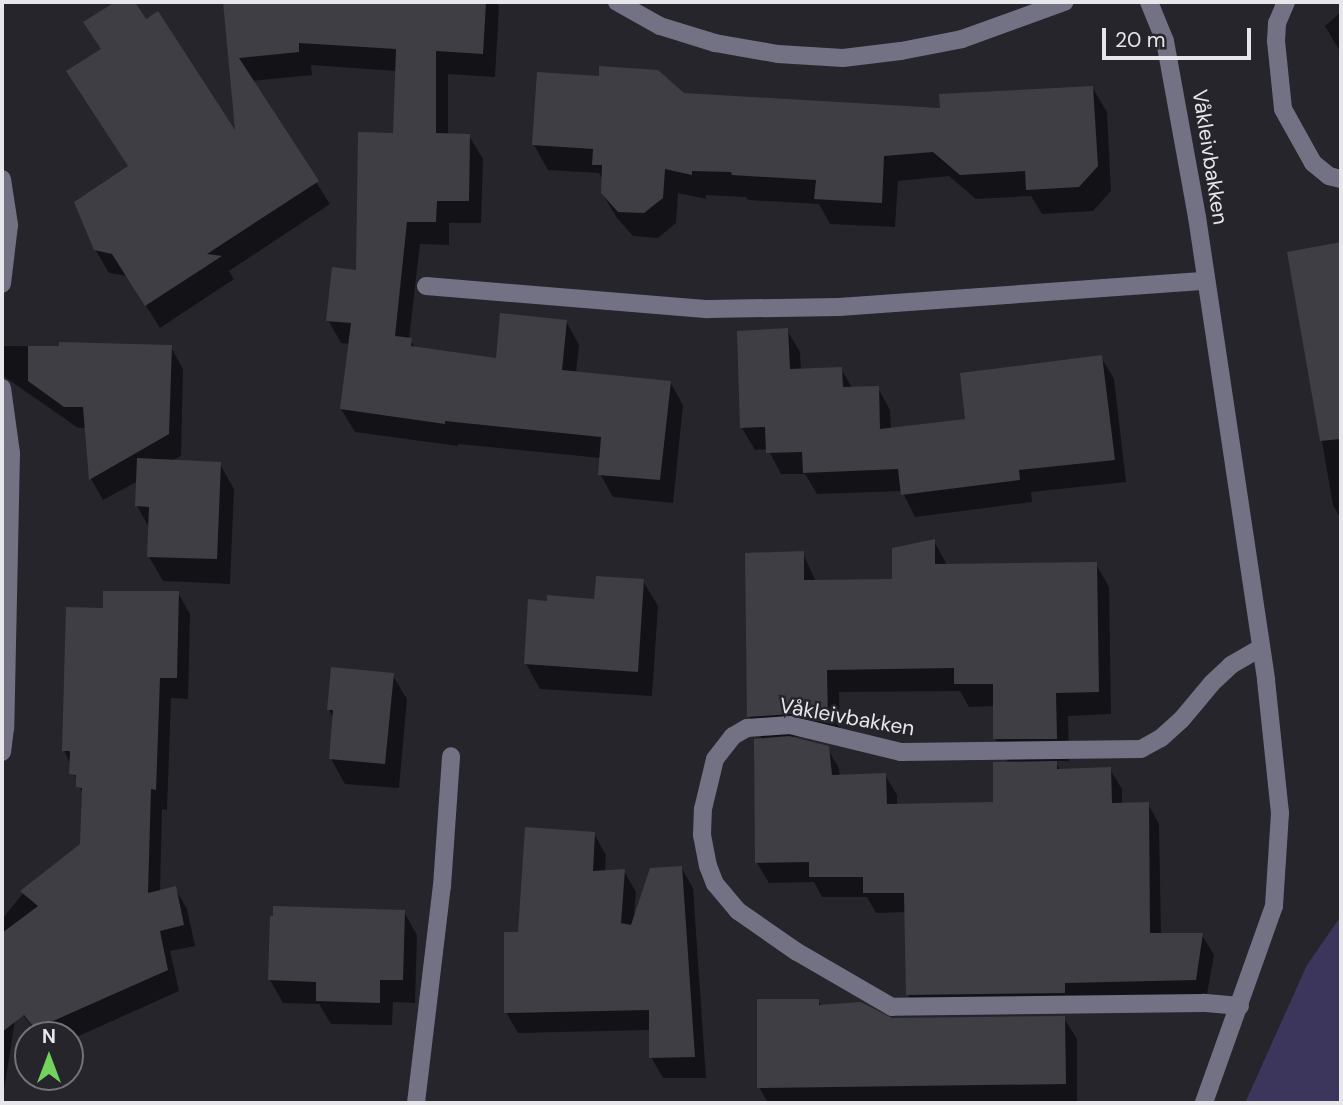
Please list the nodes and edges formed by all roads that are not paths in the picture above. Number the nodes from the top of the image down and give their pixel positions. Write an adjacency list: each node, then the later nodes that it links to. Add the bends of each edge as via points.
1 (617, 2): 2 (street, via 660,26 715,43 778,54 843,58 962,39)
2 (1064, 2)
3 (1149, 2): 7 (street, Våkleivbakken, via 1166,41 1177,92)
4 (1286, 2): 6 (street, via 1277,23 1276,41 1283,109 1313,163)
5 (2, 179): 8 (street, via 9,225)
6 (1341, 179)
7 (1206, 281): 9 (street, via 839,307 708,309); 12 (street, Våkleivbakken)
8 (2, 284)
9 (426, 286)
10 (2, 388): 11 (street, via 11,453)
11 (6, 543): 13 (street)
12 (1261, 648): 15 (street, Våkleivbakken, via 1280,813 1274,906); 15 (street, Våkleivbakken, via 1231,665 1182,719 1141,749 901,752 790,725 747,727 733,736 715,759 703,809 708,866 715,884 738,911 891,1007)
13 (2, 752)
14 (451, 756): 16 (street, via 442,886)
15 (1240, 1006): 17 (street, Våkleivbakken)
16 (416, 1103)
17 (1204, 1103)

